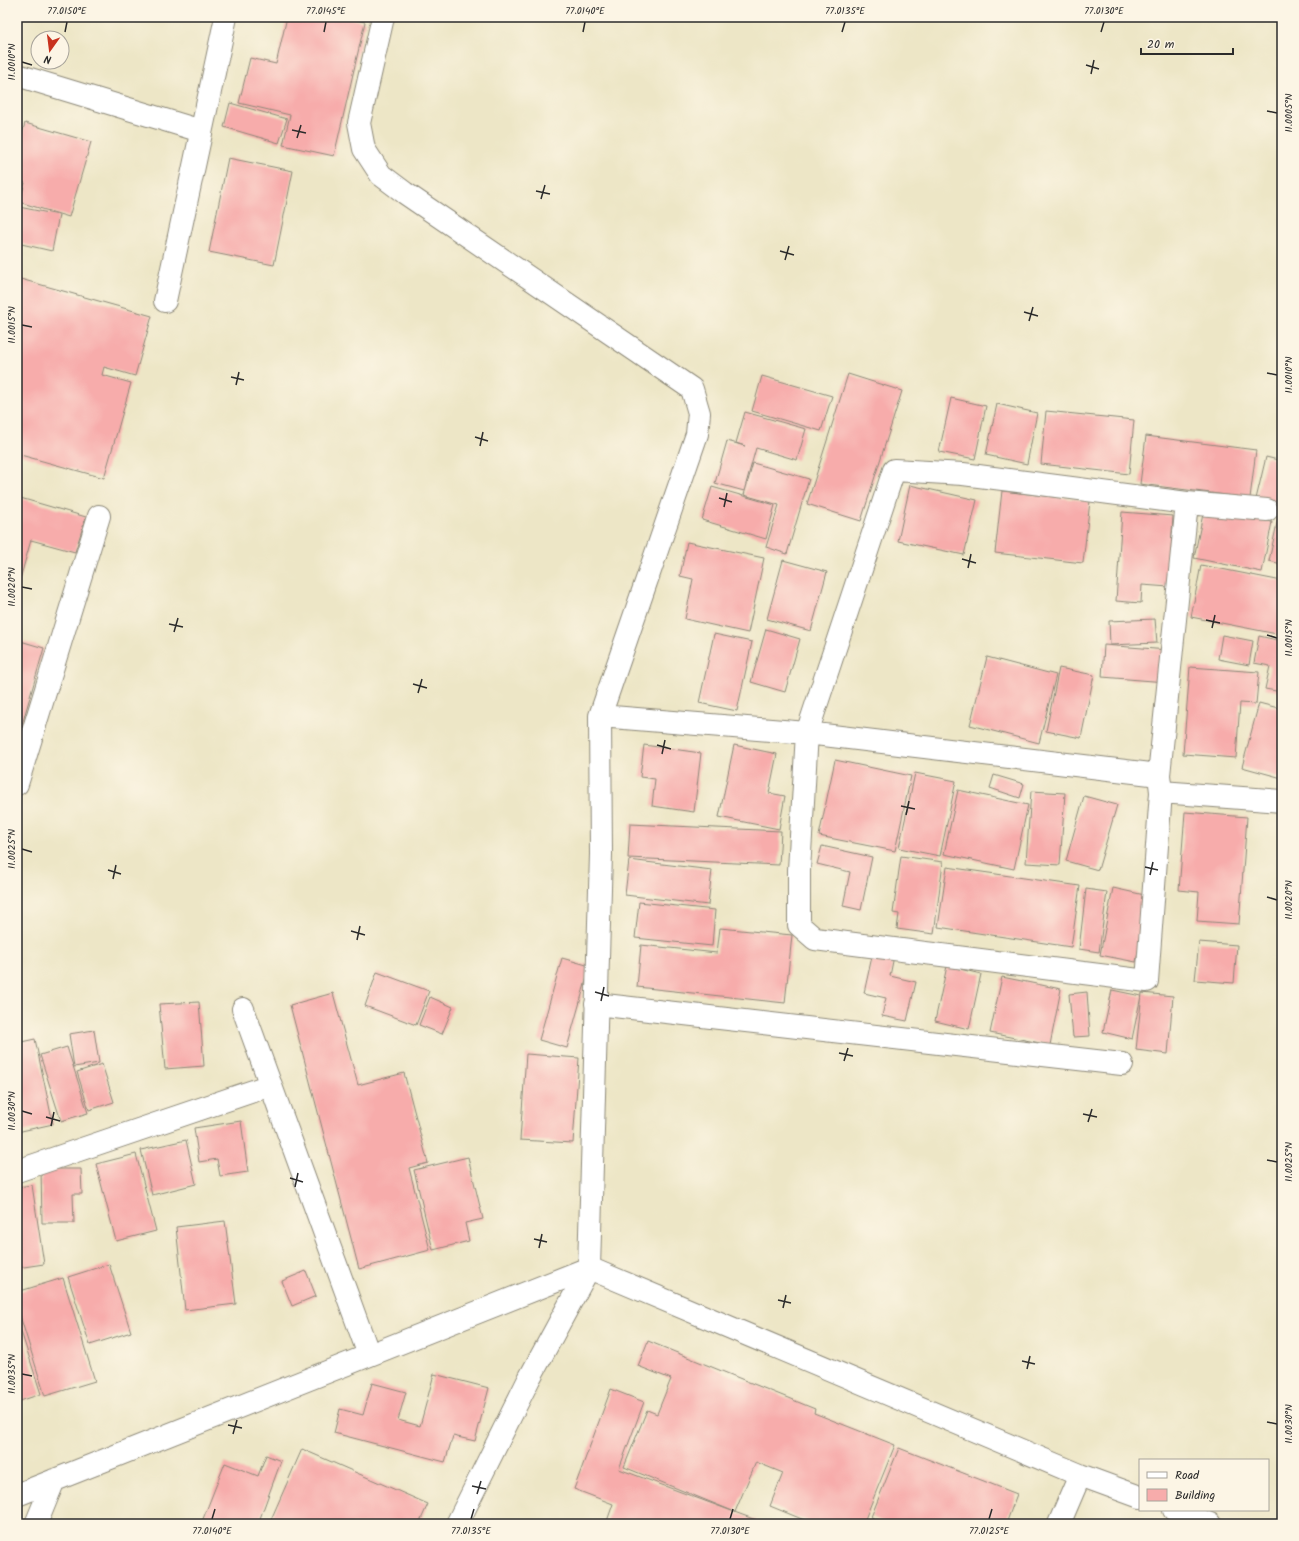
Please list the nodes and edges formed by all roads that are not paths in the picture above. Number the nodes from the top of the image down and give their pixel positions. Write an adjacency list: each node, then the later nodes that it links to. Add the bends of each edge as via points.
1 (226, 17): 4 (street)
2 (383, 17): 9 (street, via 359,123 364,149 381,175 405,194 692,389 699,413 697,434)
3 (17, 75): 4 (street)
4 (201, 131): 5 (street)
5 (165, 301)
6 (1187, 503): 7 (street); 10 (street, via 963,474 894,470); 12 (street)
7 (1267, 510)
8 (98, 516): 11 (street)
9 (600, 716): 10 (street); 14 (street, via 601,854)
10 (807, 733): 12 (street); 12 (street, via 799,870 799,925 815,939 1147,981)
11 (17, 784)
12 (1160, 784): 13 (street)
13 (1282, 800)
14 (596, 1004): 16 (street); 19 (street)
15 (243, 1009): 17 (street)
16 (1122, 1064)
17 (271, 1085): 18 (street); 20 (street)
18 (17, 1171)
19 (589, 1268): 20 (street); 21 (street); 27 (street, via 529,1379)
20 (369, 1355): 22 (street)
21 (1080, 1475): 24 (street); 28 (street)
22 (54, 1480): 23 (street); 26 (street)
23 (17, 1495)
24 (1139, 1497)
25 (1177, 1511): 29 (street)
26 (36, 1524)
27 (457, 1524)
28 (1059, 1524)
29 (1210, 1524)

